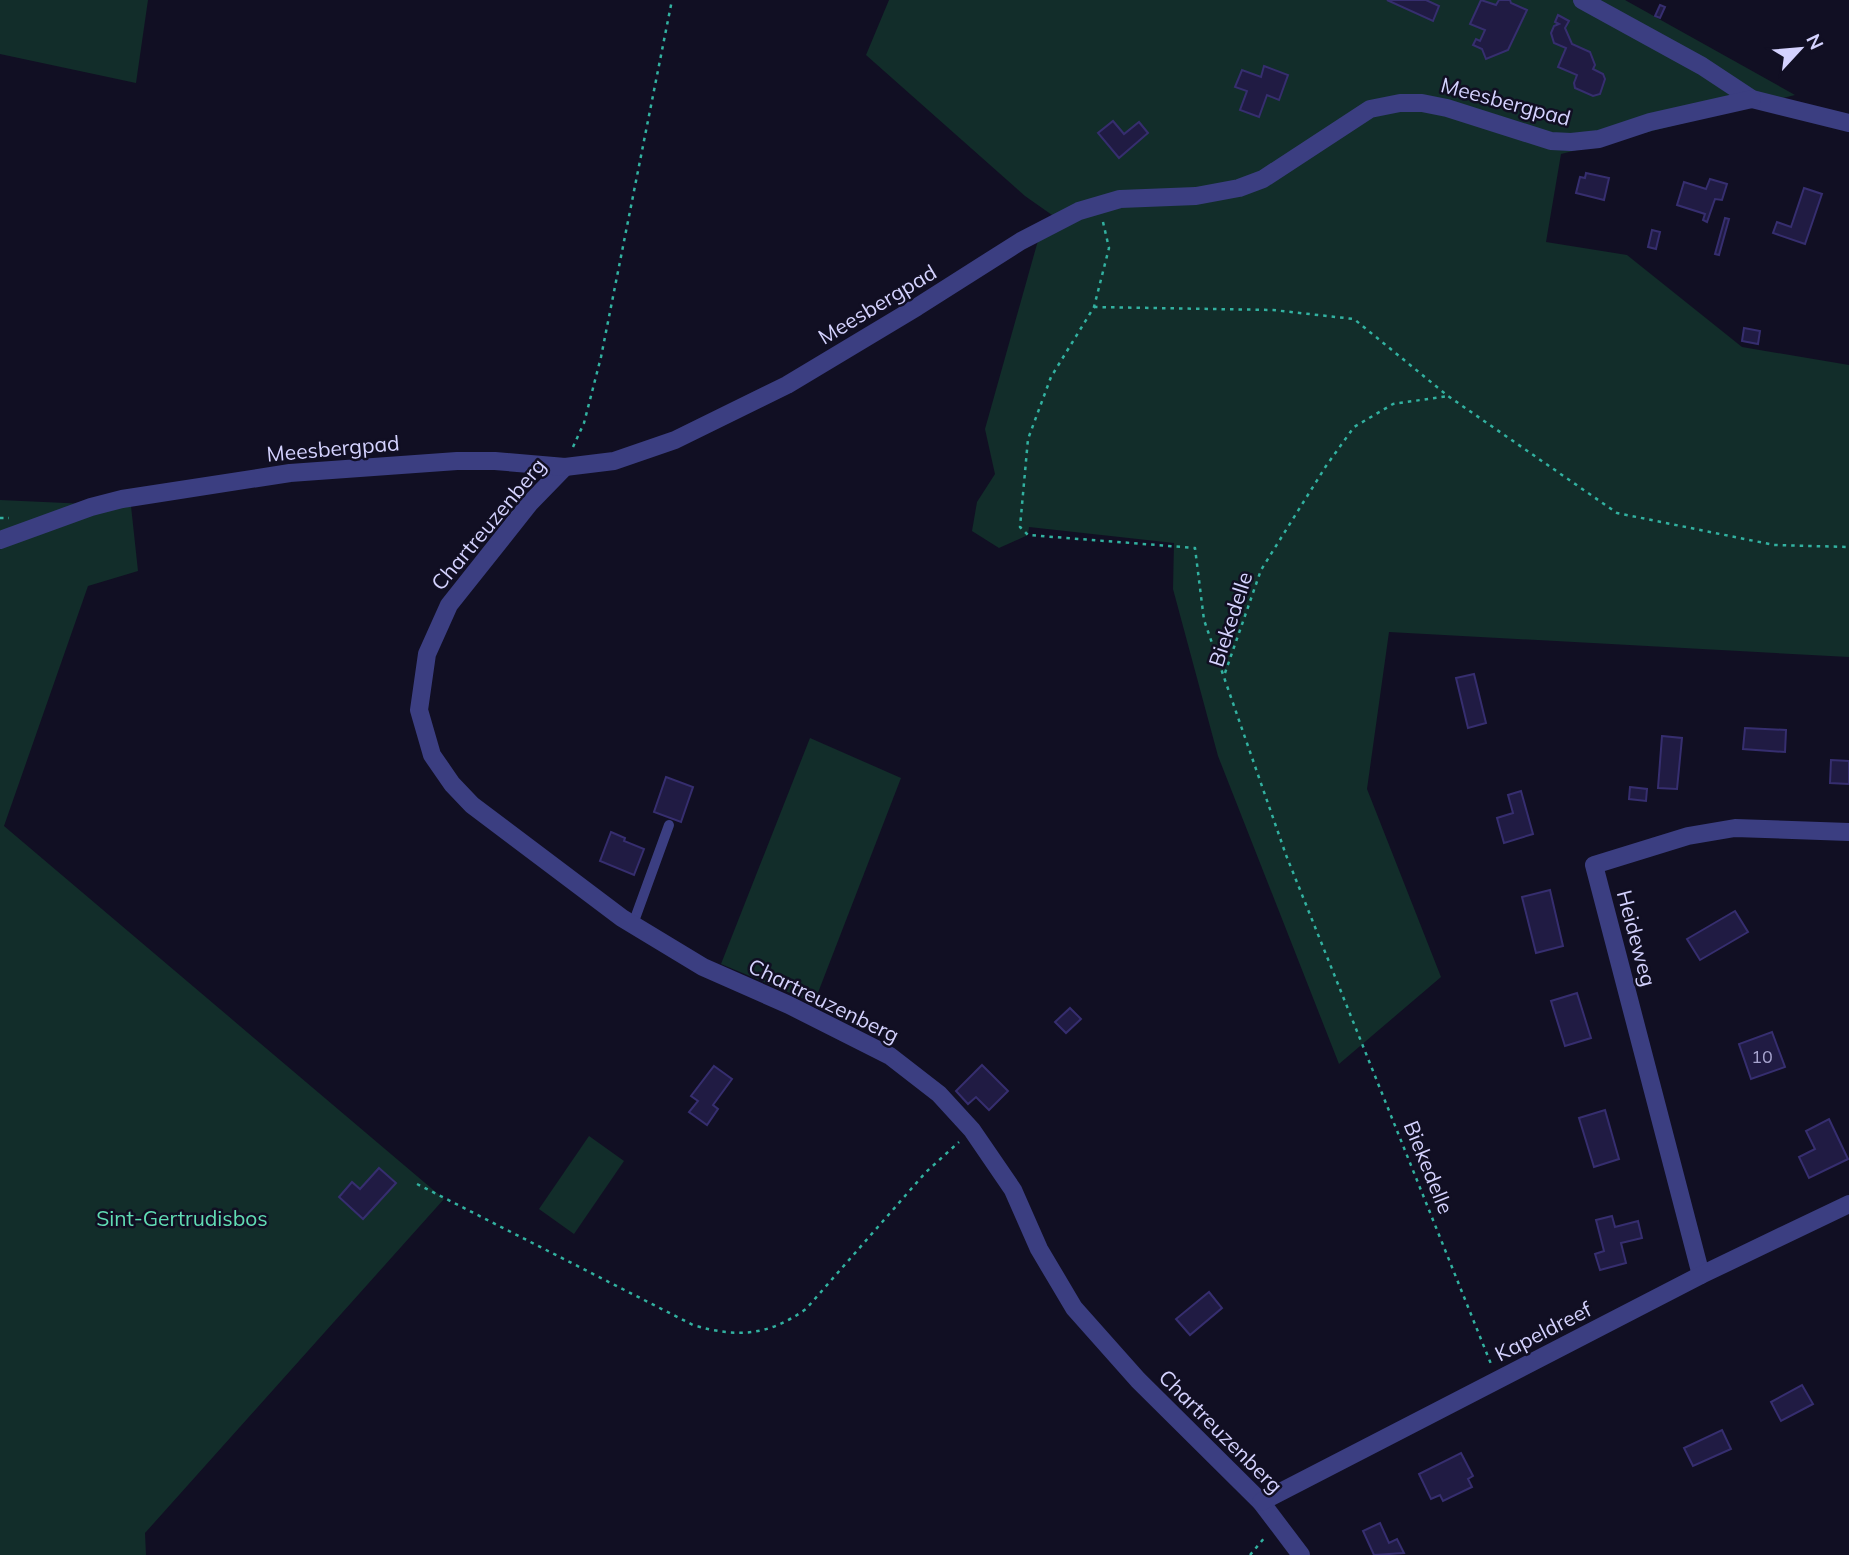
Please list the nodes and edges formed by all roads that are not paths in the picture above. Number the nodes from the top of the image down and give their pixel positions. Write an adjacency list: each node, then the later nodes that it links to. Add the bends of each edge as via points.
1 (1582, 0): 2 (street)
2 (1752, 99): 3 (street); 4 (street, Meesbergpad, via 1650,122 1599,139 1571,142 1551,141 1422,103 1370,109 1263,179 1239,188 1214,194 1144,197 1079,211 731,414 614,461)
3 (1849, 123)
4 (565, 467): 5 (street, Meesbergpad, via 457,461 290,473 122,499); 8 (street, Chartreuzenberg, via 449,604 427,654 419,710 432,755 472,805)
5 (0, 540)
6 (669, 825): 8 (lane)
7 (1849, 832): 10 (street, Heideweg, via 1735,828 1688,836 1594,865)
8 (632, 924): 11 (street, Chartreuzenberg, via 703,967 890,1056 939,1094 972,1130 1013,1190 1039,1249 1074,1308 1138,1380)
9 (1849, 1204): 10 (street, Kapeldreef)
10 (1701, 1275): 11 (street, Kapeldreef)
11 (1261, 1502): 12 (street, Chartreuzenberg)
12 (1301, 1555)

